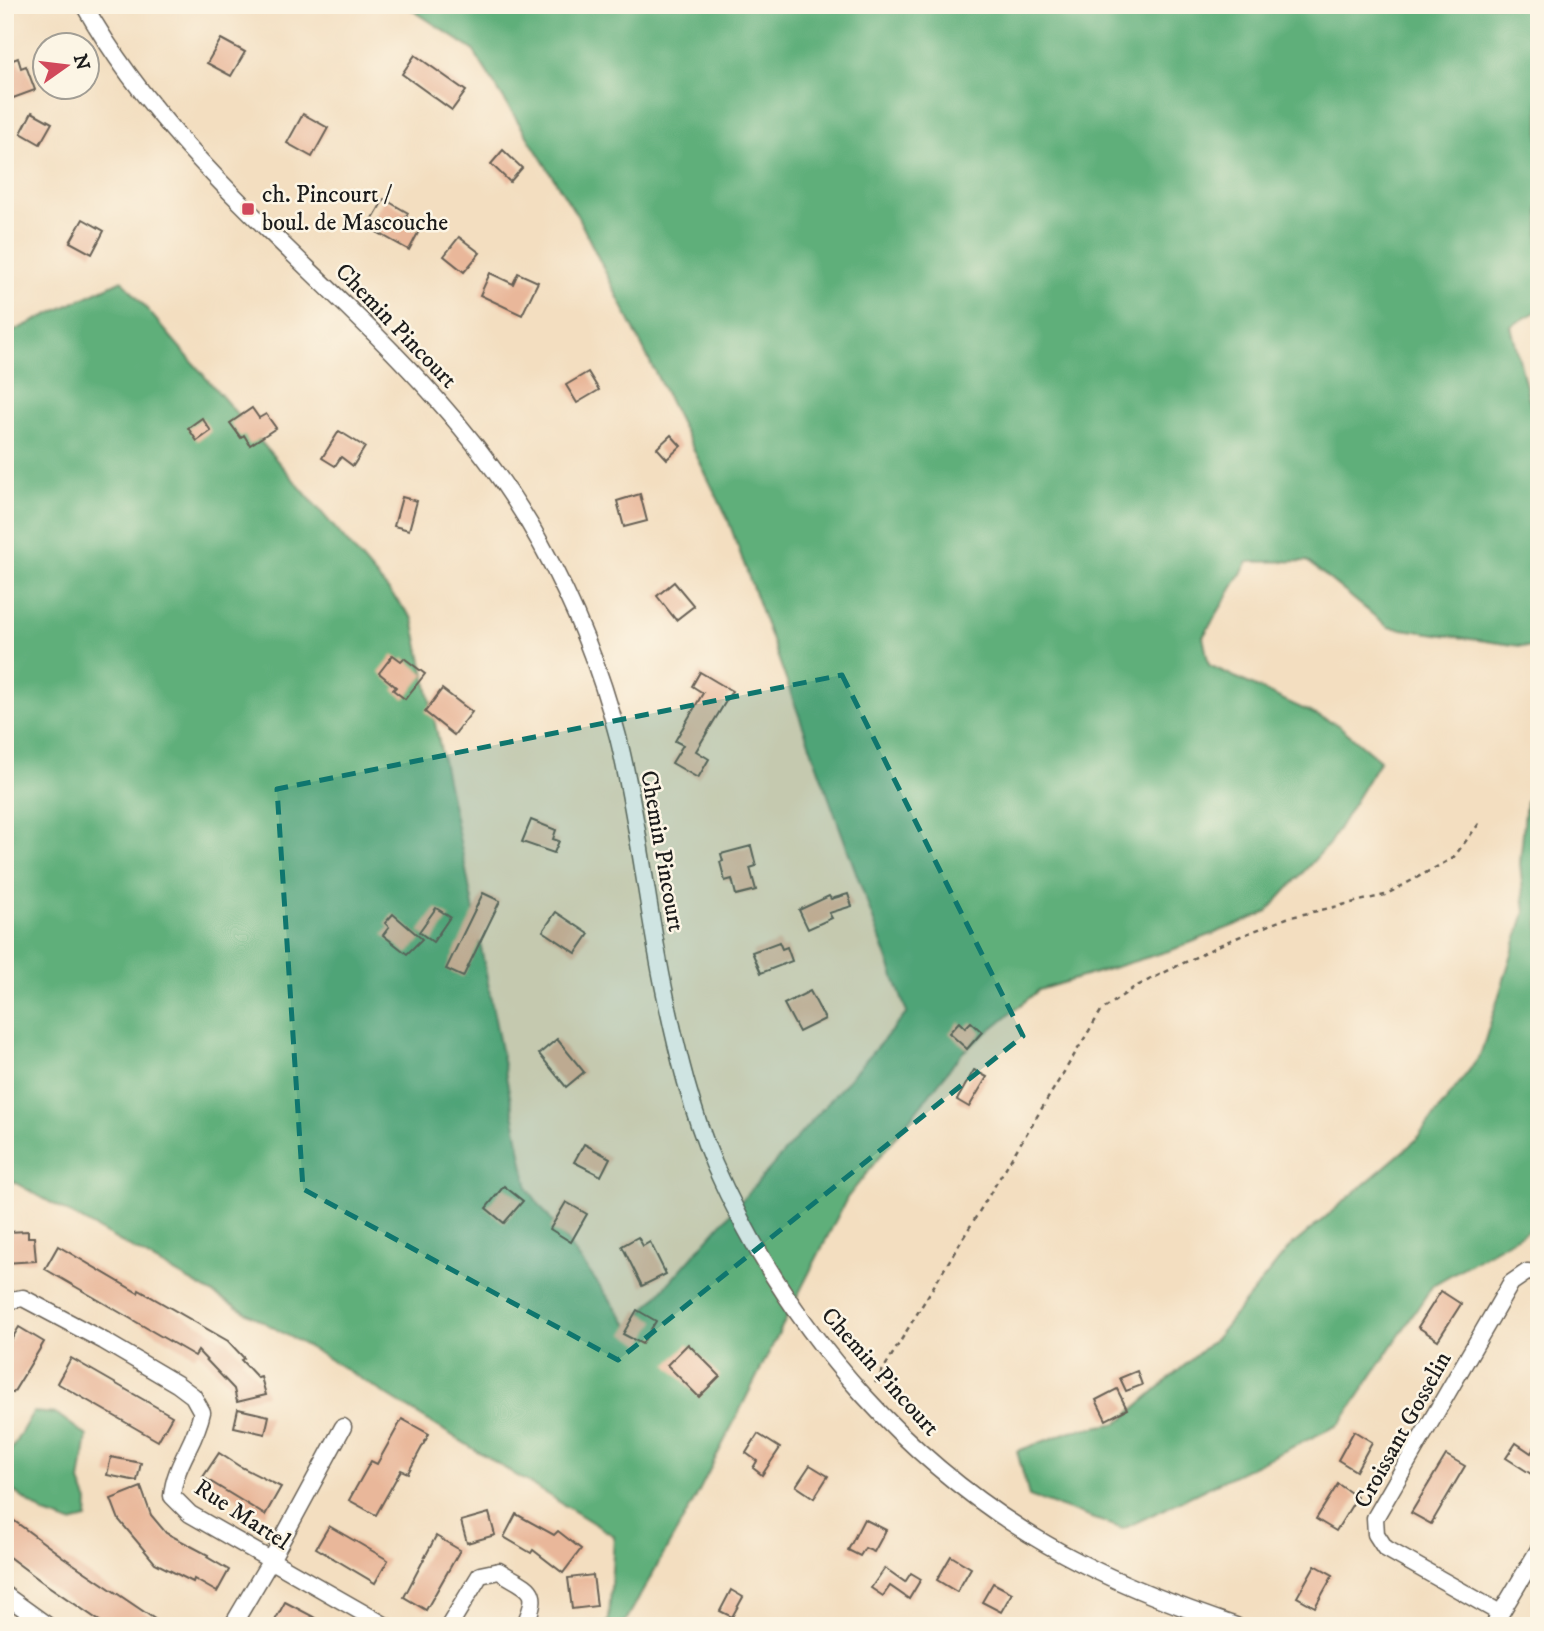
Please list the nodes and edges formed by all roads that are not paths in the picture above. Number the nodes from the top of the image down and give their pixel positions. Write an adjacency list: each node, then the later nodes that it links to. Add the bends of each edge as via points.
1 (85, 5): 14 (street, Chemin Pincourt, via 115,57 160,117 436,398 508,491 541,543 595,663 618,736 682,1070 714,1163 763,1261 791,1304 866,1398 989,1508 1122,1583)
2 (1539, 1273): 8 (street, Croissant Gosselin, via 1527,1272 1511,1283 1375,1518 1376,1535 1385,1548)
3 (5, 1301): 6 (street, Rue Martel, via 23,1298 192,1396 202,1412 198,1431 174,1477 172,1496 190,1514)
4 (343, 1427): 6 (street)
5 (1539, 1549): 8 (street)
6 (271, 1560): 10 (street); 11 (street, Rue Martel)
7 (5, 1595): 9 (street)
8 (1497, 1620)
9 (48, 1626)
10 (232, 1626)
11 (386, 1626)
12 (449, 1626): 13 (street, via 480,1575 499,1571 533,1596 534,1606)
13 (524, 1626)
14 (1236, 1626)

